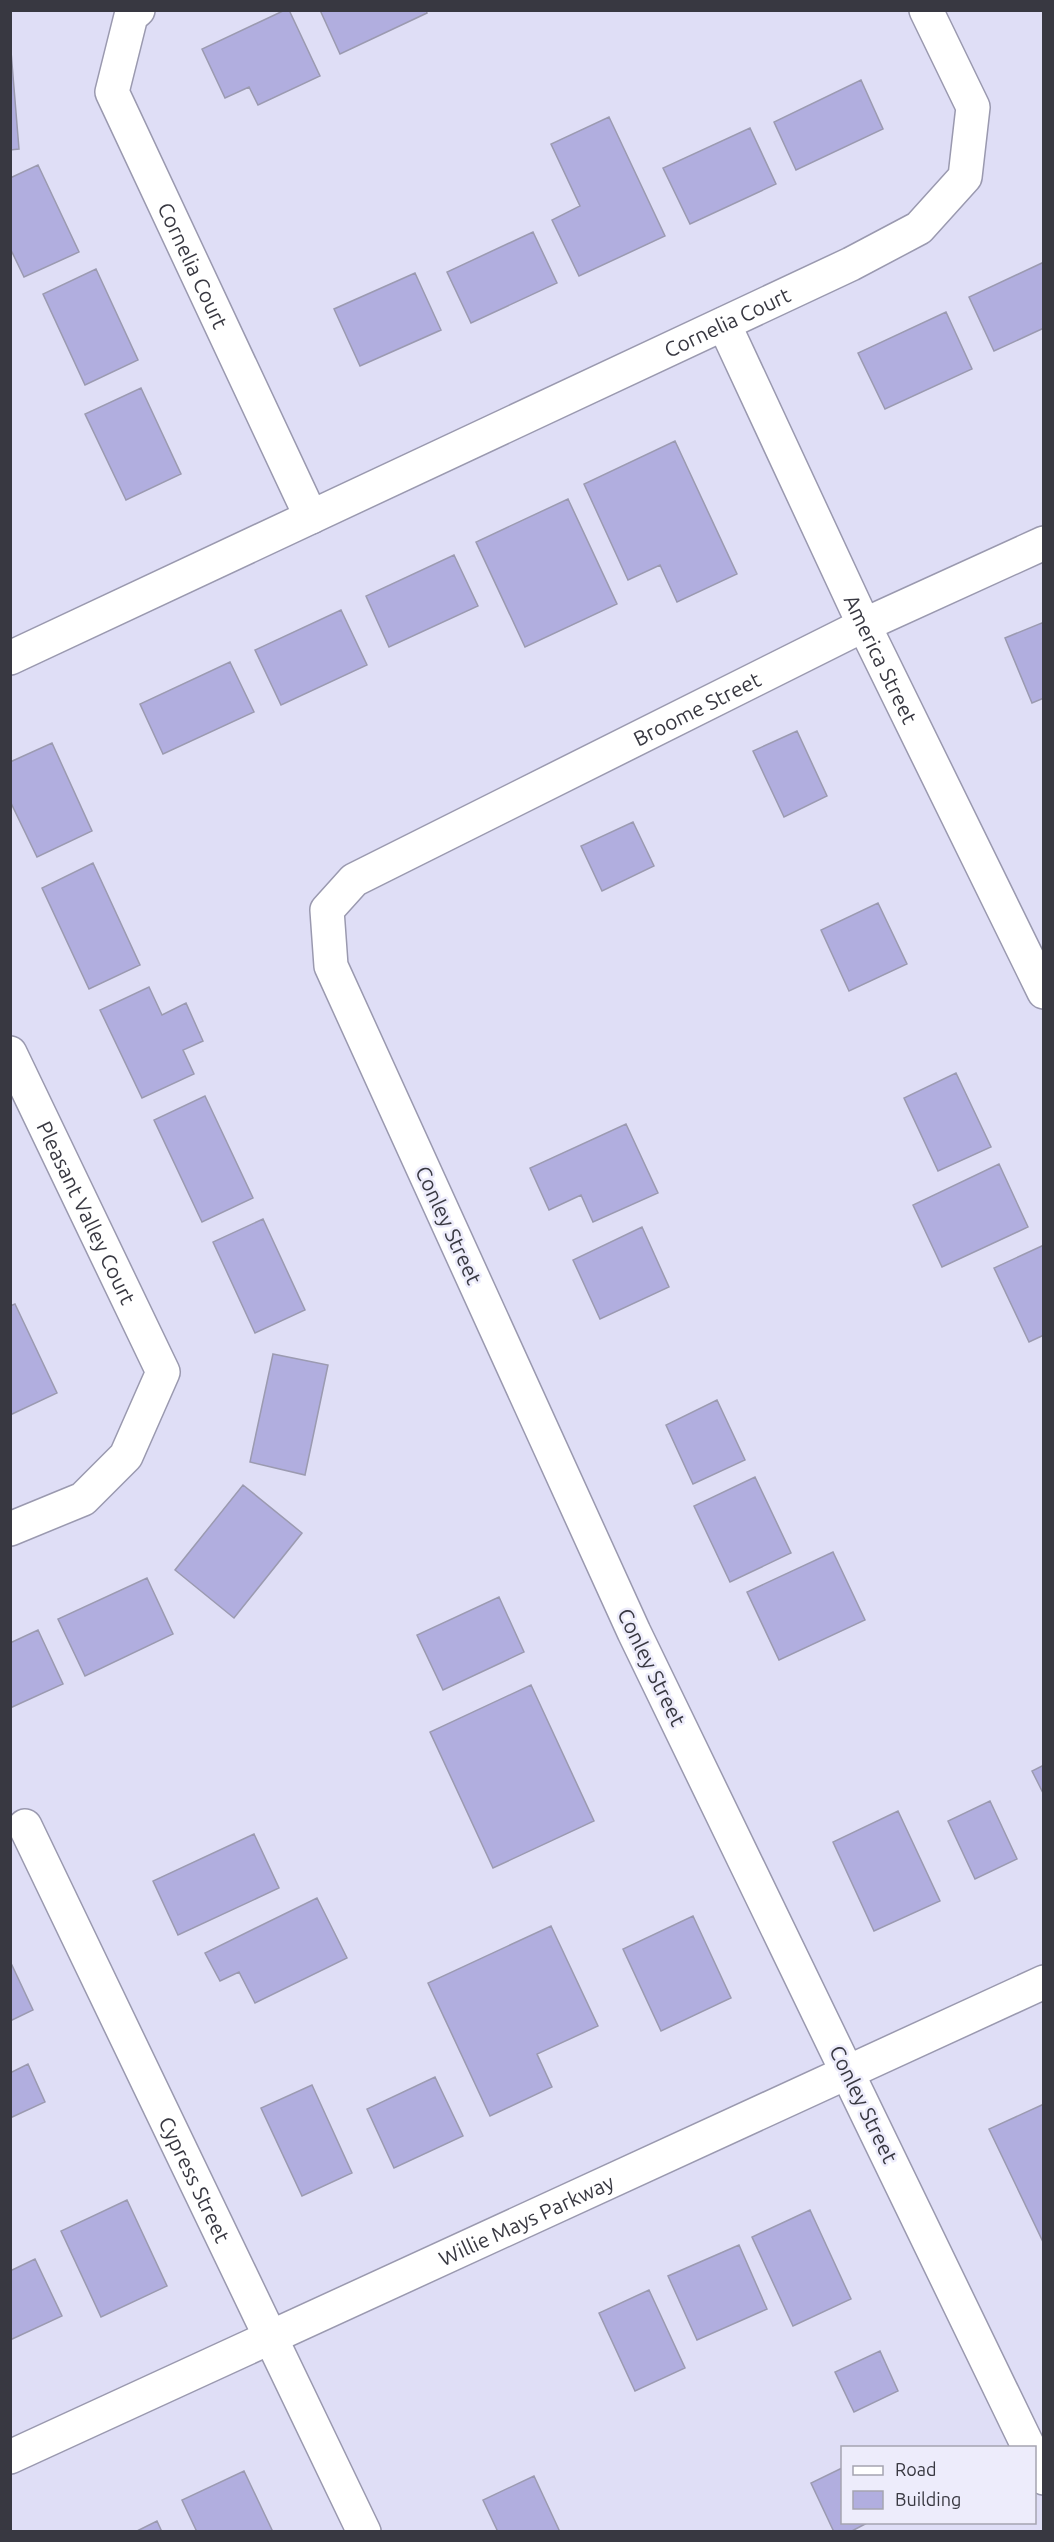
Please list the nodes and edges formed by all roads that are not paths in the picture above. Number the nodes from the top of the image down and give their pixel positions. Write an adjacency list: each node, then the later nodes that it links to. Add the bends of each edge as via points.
1 (138, 10): 4 (street, Cornelia Court, via 131,16 112,92)
2 (926, 10): 3 (street, Cornelia Court, via 973,107 965,177 919,228)
3 (724, 324): 4 (street, Cornelia Court); 6 (street, America Street)
4 (311, 517): 7 (street, Cornelia Court)
5 (1044, 543): 6 (street, Broome Street)
6 (864, 625): 8 (street, Broome Street); 9 (street, America Street)
7 (10, 658)
8 (354, 880): 14 (street, Conley Street, via 327,910 331,966 634,1632)
9 (1044, 992)
10 (10, 1053): 11 (street, Pleasant Valley Court, via 163,1372 126,1456 83,1499)
11 (10, 1529)
12 (25, 1826): 15 (street, Cypress Street)
13 (1044, 1982): 14 (street, Willie Mays Parkway)
14 (848, 2071): 15 (street, Willie Mays Parkway); 16 (street, Conley Street)
15 (272, 2337): 17 (street, Willie Mays Parkway); 20 (street, Cypress Street)
16 (1028, 2446)
17 (10, 2457)
18 (1036, 2461): 19 (street)
19 (1044, 2478)
20 (364, 2532)

